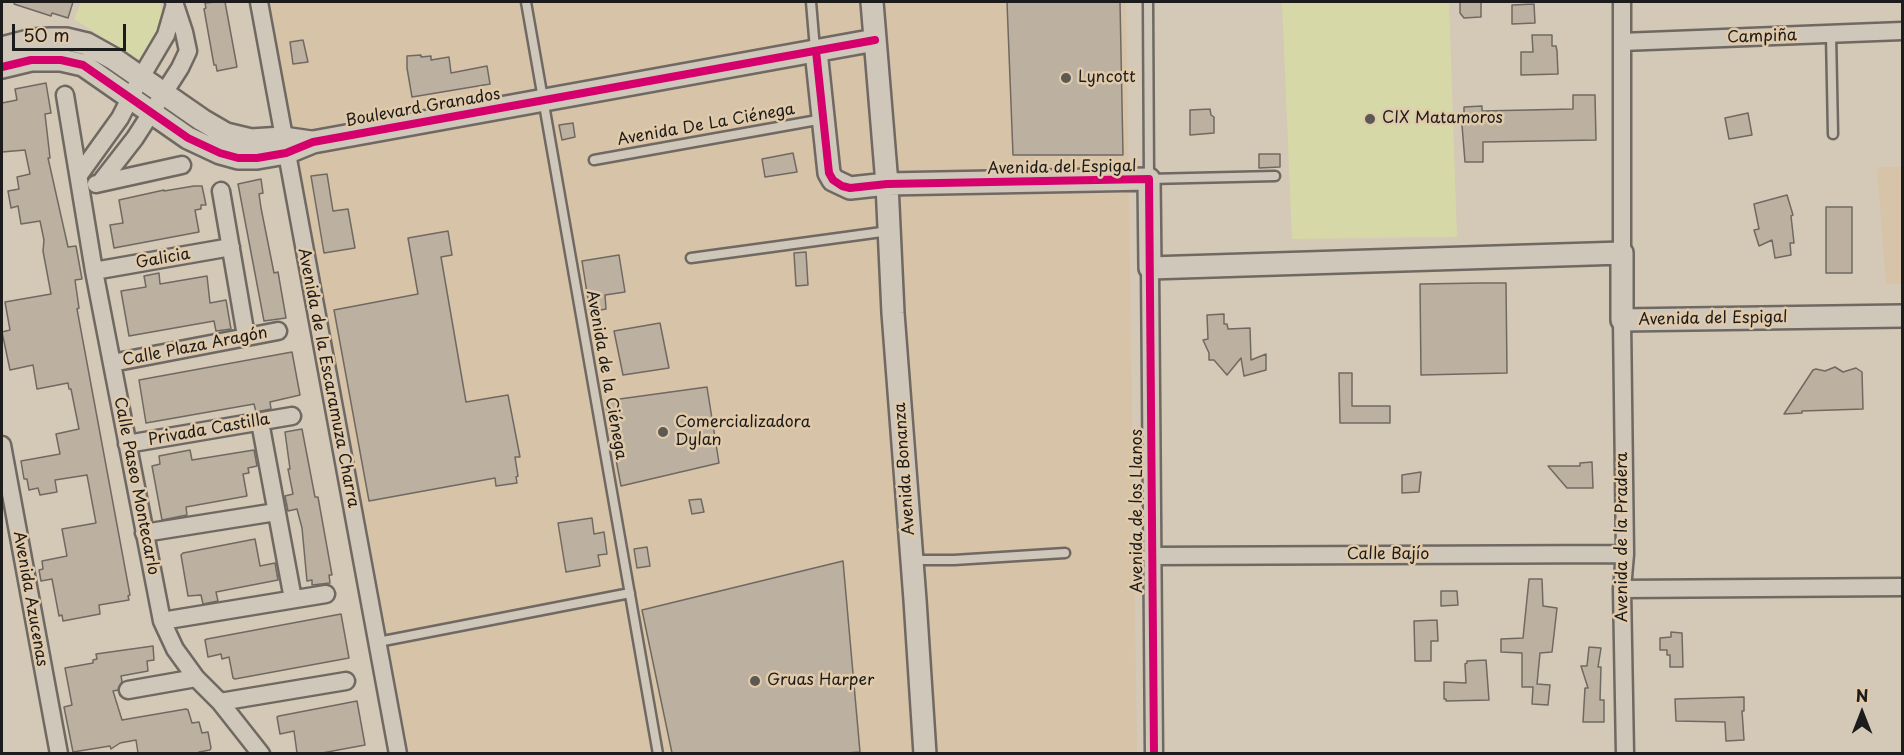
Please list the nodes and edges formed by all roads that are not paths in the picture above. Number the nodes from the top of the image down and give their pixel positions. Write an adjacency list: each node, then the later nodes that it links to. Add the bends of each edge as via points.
1 (259, 2): 22 (street, Avenida de la Escaramuza Charra)
2 (526, 2): 18 (lane, Avenida de la Ciénega)
3 (811, 2): 13 (lane)
4 (872, 2): 10 (street, Avenida Bonanza)
5 (1148, 2): 26 (lane)
6 (1622, 2): 11 (street)
7 (175, 3): 15 (street, via 166,35); 16 (street, via 188,51)
8 (1902, 31): 9 (street, Campiña)
9 (1831, 34): 11 (street, Campiña); 21 (lane)
10 (874, 40): 13 (street, Boulevard Granados); 29 (street, Avenida Bonanza)
11 (1622, 42): 33 (street)
12 (2, 48): 15 (street, Boulevard Granados, via 32,40 66,39 87,44 114,59)
13 (816, 51): 18 (street, Boulevard Granados); 20 (street)
14 (2, 67): 15 (street, Boulevard Granados, via 31,60 61,60)
15 (135, 87): 16 (street, Boulevard Granados); 19 (street, Boulevard Granados); 27 (street)
16 (164, 94): 19 (street); 22 (street, Boulevard Granados, via 226,134)
17 (65, 95): 27 (street, Calle Paseo Montecarlo)
18 (543, 100): 22 (street, Boulevard Granados); 54 (lane, Avenida de la Ciénega)
19 (151, 112): 22 (street, Boulevard Granados, via 188,138 238,158 257,158); 28 (street)
20 (824, 119): 23 (lane, Avenida De La Ciénega); 29 (street, via 833,180 850,188)
21 (1833, 134)
22 (284, 146): 58 (street, Avenida de la Escaramuza Charra)
23 (594, 160)
24 (182, 165): 28 (street)
25 (1275, 176): 26 (lane)
26 (1149, 179): 29 (street, Avenida del Espigal); 35 (street, Avenida del Espigal)
27 (80, 181): 28 (street); 36 (street, Calle Paseo Montecarlo)
28 (100, 183)
29 (886, 184): 31 (street, Avenida Bonanza)
30 (220, 190): 32 (street)
31 (889, 231): 34 (lane); 51 (street, Avenida Bonanza)
32 (231, 247): 36 (street, Galicia); 40 (street)
33 (1622, 253): 35 (street); 38 (street, Avenida del Espigal)
34 (691, 258)
35 (1150, 268): 50 (street, Avenida de los Llanos)
36 (94, 271): 41 (street, Calle Paseo Montecarlo)
37 (1902, 316): 38 (street, Avenida del Espigal)
38 (1622, 320): 49 (street, Avenida de la Pradera)
39 (278, 331): 40 (street, Calle Plaza Aragón)
40 (246, 336): 41 (street, Calle Plaza Aragón)
41 (112, 363): 44 (street, Calle Paseo Montecarlo)
42 (292, 416): 43 (street, Privada Castilla)
43 (260, 422): 44 (street, Privada Castilla); 46 (street)
44 (127, 444): 47 (street, Calle Paseo Montecarlo)
45 (2, 445): 63 (street, Avenida Azucenas)
46 (276, 512): 47 (street); 56 (street)
47 (144, 533): 57 (street, Calle Paseo Montecarlo)
48 (1065, 553): 51 (lane)
49 (1625, 554): 50 (street, Calle Bajío); 53 (street, Avenida de la Pradera)
50 (1151, 556): 68 (street, Avenida de los Llanos)
51 (912, 560): 67 (street, Avenida Bonanza)
52 (1902, 587): 53 (street)
53 (1622, 588): 69 (street, Avenida de la Pradera)
54 (630, 593): 58 (lane); 66 (lane, Avenida de la Ciénega)
55 (326, 594): 56 (street)
56 (293, 599): 57 (street)
57 (162, 621): 59 (street, Calle Paseo Montecarlo, via 175,649)
58 (378, 642): 65 (street, Avenida de la Escaramuza Charra)
59 (196, 678): 61 (street); 62 (street, Calle Paseo Montecarlo)
60 (346, 681): 62 (street)
61 (128, 690)
62 (220, 702): 64 (street, Calle Paseo Montecarlo)
63 (59, 753)
64 (261, 753)
65 (398, 753)
66 (658, 753)
67 (925, 753)
68 (1154, 753)
69 (1625, 753)

